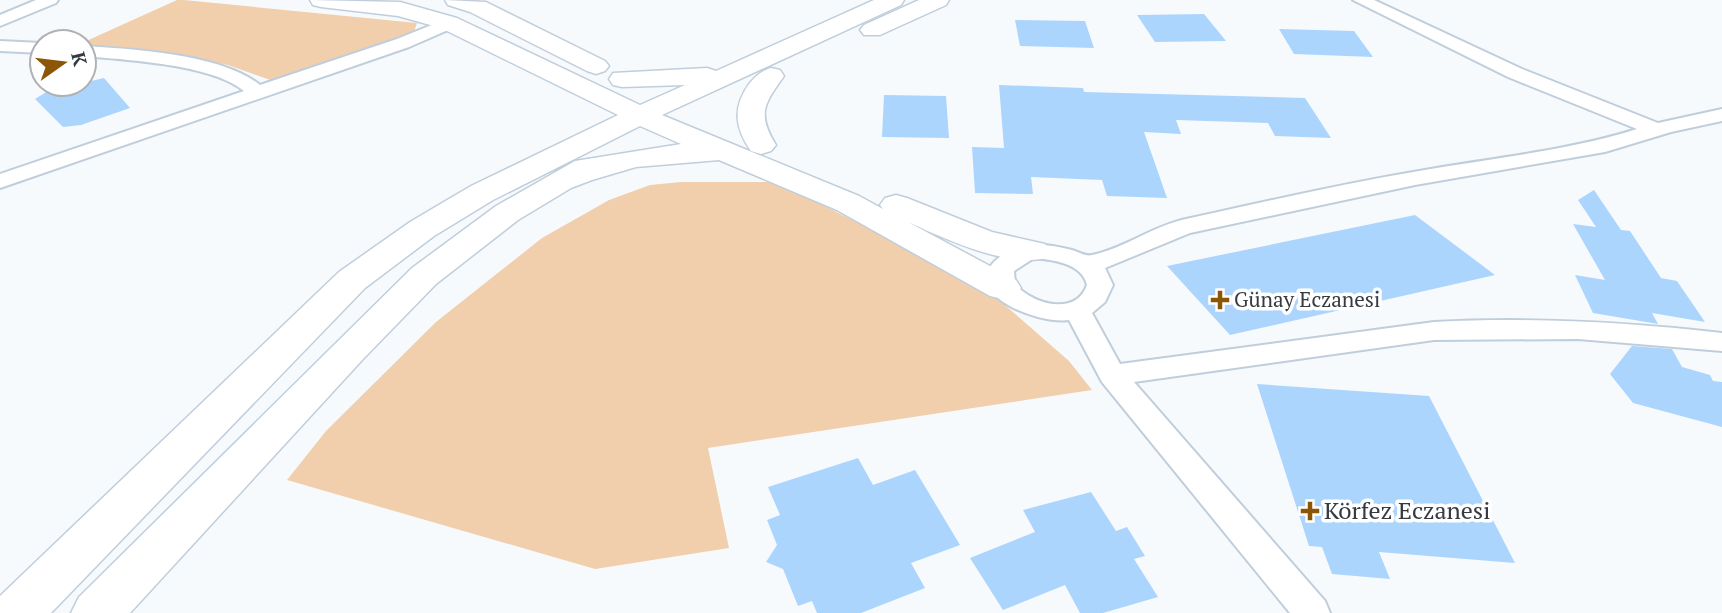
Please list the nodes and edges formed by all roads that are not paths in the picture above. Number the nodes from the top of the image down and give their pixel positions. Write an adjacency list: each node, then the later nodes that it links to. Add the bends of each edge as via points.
1 (50, 0): 7 (street)
2 (321, 0): 6 (street)
3 (893, 0): 11 (street)
4 (938, 0): 13 (street)
5 (1360, 0): 18 (street, via 1515,73)
6 (453, 12): 12 (street); 14 (street, via 532,33); 15 (street, via 403,43)
7 (0, 21)
8 (0, 46): 9 (street)
9 (28, 47)
10 (98, 52): 15 (street, via 185,63 241,79)
11 (733, 73): 14 (street); 16 (street)
12 (559, 75): 16 (street); 21 (street, via 577,96 580,113)
13 (771, 76): 16 (street); 19 (street, via 755,93 749,113 749,123)
14 (622, 79): 16 (street)
15 (258, 93): 22 (street)
16 (665, 114): 19 (street); 20 (street); 21 (street)
17 (1722, 115): 18 (street)
18 (1657, 130): 24 (street, via 1605,146 1415,178 1183,227)
19 (761, 145): 23 (street, via 965,236)
20 (729, 154): 21 (street, via 638,158); 25 (street, via 848,203)
21 (548, 174): 29 (street, via 482,193 352,280); 30 (street, via 507,213 424,276)
22 (0, 181)
23 (1033, 251): 24 (street, via 1063,254); 25 (street, via 1009,260 1002,268)
24 (1088, 266): 26 (street, via 1096,275 1097,295)
25 (1003, 288): 26 (street, via 1026,306 1043,311)
26 (1077, 310): 28 (street)
27 (1722, 342): 28 (street, via 1593,328 1488,328)
28 (1112, 374): 31 (street)
29 (17, 613)
30 (97, 613)
31 (1312, 613)

